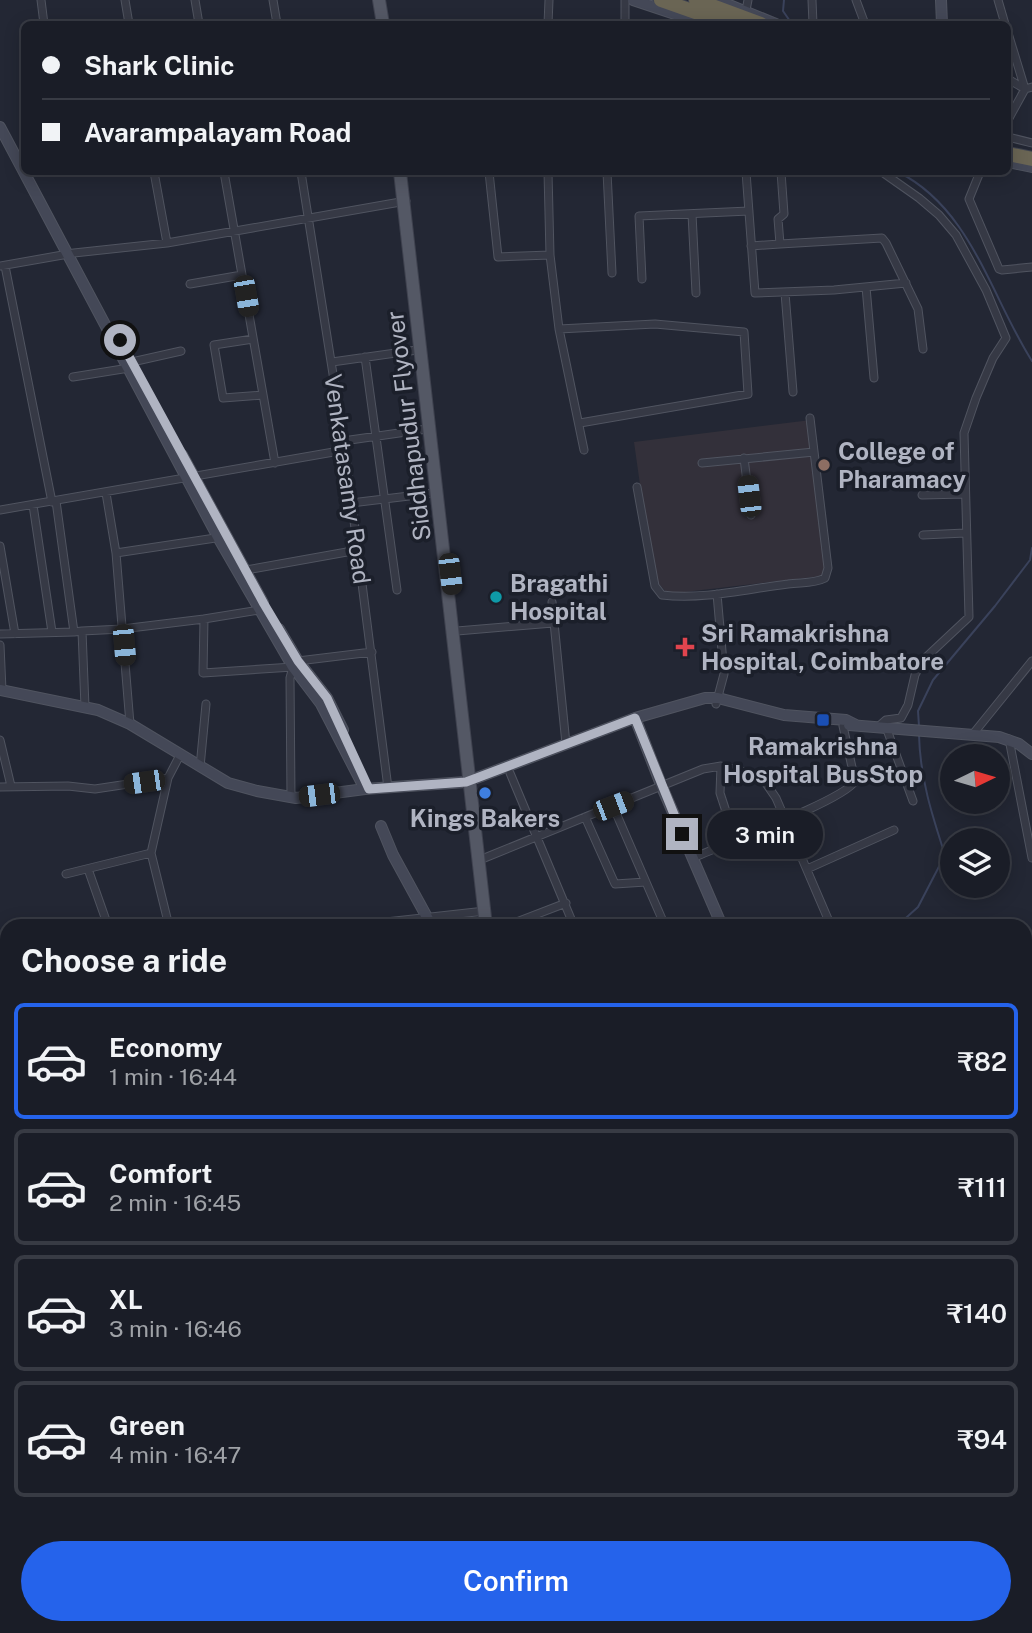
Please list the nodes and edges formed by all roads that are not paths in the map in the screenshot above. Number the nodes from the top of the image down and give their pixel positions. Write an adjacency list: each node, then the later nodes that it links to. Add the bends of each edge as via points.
1 (41, 0): 17 (street)
2 (125, 0): 18 (street)
3 (195, 0): 19 (street)
4 (273, 0): 20 (street)
5 (379, 0): 21 (main road)
6 (549, 0): 22 (street)
7 (625, 0): 23 (street)
8 (633, 0): 24 (main road)
9 (662, 0): 25 (highway)
10 (696, 0): 26 (highway)
11 (717, 0): 16 (main road)
12 (812, 0): 28 (street)
13 (856, 0): 29 (street)
14 (941, 0): 30 (main road)
15 (998, 0): 31 (street)
16 (747, 5): 27 (main road)
17 (44, 21)
18 (128, 21)
19 (198, 21)
20 (276, 21)
21 (382, 21)
22 (548, 21)
23 (625, 21)
24 (696, 21)
25 (721, 21)
26 (753, 21)
27 (771, 21)
28 (813, 21)
29 (864, 21)
30 (942, 21)
31 (1004, 21)
32 (1011, 41): 34 (street)
33 (1011, 80): 34 (street)
34 (1029, 88): 35 (street)
35 (1011, 115)
36 (0, 116): 43 (main road)
37 (0, 127): 46 (main road)
38 (1011, 138): 39 (street)
39 (1032, 143)
40 (1011, 145): 41 (highway)
41 (1032, 149)
42 (1011, 154): 44 (highway)
43 (21, 156)
44 (1032, 159)
45 (1011, 163): 47 (main road)
46 (21, 165)
47 (1032, 167)
48 (27, 175): 70 (main road)
49 (32, 175): 70 (main road)
50 (155, 175): 67 (street)
51 (225, 175): 66 (street)
52 (302, 175): 65 (street, Venkatasamy Road)
53 (400, 175): 62 (main road)
54 (400, 175): 187 (main road, Siddhapudur Flyover, bridge)
55 (489, 175): 71 (street, via 498,257)
56 (548, 175): 71 (street)
57 (607, 175): 74 (street)
58 (746, 175): 63 (street)
59 (781, 175): 68 (street)
60 (886, 175): 109 (street, via 939,215 956,235 1006,338 967,419)
61 (979, 175): 73 (street, via 969,199 999,268)
62 (403, 201): 65 (street); 85 (main road); 132 (main road)
63 (749, 211): 64 (street); 69 (street)
64 (692, 214): 76 (street, via 639,216); 80 (street)
65 (309, 216): 66 (street); 88 (street, Venkatasamy Road)
66 (234, 230): 67 (street); 75 (street)
67 (167, 243): 70 (street)
68 (780, 244): 69 (street); 77 (street, via 882,238)
69 (751, 246): 81 (street, via 755,293)
70 (71, 254): 72 (street); 89 (main road)
71 (550, 256): 82 (street)
72 (2, 266): 112 (street)
73 (1032, 267)
74 (612, 273)
75 (242, 275): 78 (street); 83 (street)
76 (642, 279)
77 (906, 283): 79 (street); 84 (street, via 918,309)
78 (190, 284)
79 (866, 286): 81 (street); 91 (street)
80 (696, 293)
81 (785, 293): 92 (street)
82 (559, 329): 95 (street); 95 (street, via 654,324 744,332 748,394)
83 (253, 339): 93 (street); 93 (street, via 214,345 223,398)
84 (923, 349)
85 (417, 350): 87 (street); 96 (main road)
86 (181, 351): 89 (street)
87 (365, 357): 88 (street); 97 (street)
88 (332, 362): 98 (street, Venkatasamy Road)
89 (131, 365): 90 (street); 105 (main road)
90 (73, 377)
91 (874, 377)
92 (793, 392)
93 (263, 395): 103 (street)
94 (810, 418): 101 (street)
95 (580, 423): 100 (street)
96 (427, 429): 97 (street); 108 (main road)
97 (374, 436): 98 (street); 111 (street)
98 (343, 441): 99 (street, Venkatasamy Road)
99 (345, 450): 103 (street); 113 (street, Venkatasamy Road)
100 (584, 450)
101 (814, 452): 102 (street); 125 (street, via 828,568 825,578 816,583)
102 (744, 458): 104 (street); 116 (street)
103 (275, 463): 105 (street)
104 (702, 463)
105 (189, 476): 107 (street); 119 (main road)
106 (638, 487): 125 (street, via 655,586 662,595)
107 (106, 493): 112 (street); 122 (street)
108 (434, 493): 111 (street); 159 (main road)
109 (965, 494): 110 (street); 117 (street)
110 (922, 495)
111 (386, 499): 113 (street); 124 (street)
112 (54, 501): 114 (street); 131 (street)
113 (351, 503): 121 (street, Venkatasamy Road)
114 (33, 505): 115 (street); 133 (street)
115 (0, 510)
116 (751, 515)
117 (965, 533): 118 (street); 148 (street, via 970,617 922,661 901,718 886,720)
118 (923, 535)
119 (222, 538): 122 (street); 123 (main road); 127 (main road)
120 (0, 546): 135 (street)
121 (358, 550): 123 (street); 137 (street, Venkatasamy Road)
122 (116, 553): 130 (street)
123 (246, 570): 139 (main road)
124 (397, 590)
125 (717, 594): 141 (street, via 724,674)
126 (552, 602): 129 (street)
127 (259, 610): 128 (street); 139 (main road)
128 (204, 619): 130 (street); 139 (street, via 203,673)
129 (553, 623): 132 (street); 152 (street)
130 (122, 629): 131 (street); 145 (street)
131 (78, 631): 133 (street); 143 (street)
132 (457, 631): 159 (main road)
133 (52, 632): 135 (street)
134 (0, 634): 135 (street)
135 (15, 634)
136 (0, 645): 140 (street)
137 (372, 652): 139 (street); 163 (street, Venkatasamy Road)
138 (1032, 661): 149 (street)
139 (295, 664): 164 (main road, via 327,698); 165 (street, via 290,678)
140 (1, 690): 143 (main road)
141 (717, 701): 144 (main road); 146 (main road); 147 (main road, via 784,722)
142 (206, 704): 156 (street)
143 (85, 707): 145 (main road)
144 (636, 722): 152 (main road); 157 (main road); 162 (main road)
145 (130, 724): 154 (main road)
146 (856, 725): 147 (main road); 148 (main road)
147 (843, 726): 169 (street, via 853,786)
148 (885, 727): 149 (main road); 166 (street)
149 (973, 734): 150 (main road)
150 (1009, 739): 153 (main road); 176 (street)
151 (0, 740): 160 (street)
152 (566, 744): 159 (main road)
153 (1031, 749)
154 (180, 755): 156 (main road); 158 (street)
155 (721, 766): 162 (street); 169 (street, via 761,776); 173 (street, via 720,793)
156 (200, 767): 165 (main road, via 228,783)
157 (510, 773): 159 (main road); 172 (street)
158 (168, 778): 160 (street, via 95,789); 174 (street)
159 (471, 783): 163 (main road); 177 (main road); 183 (main road)
160 (11, 786): 161 (street)
161 (0, 787)
162 (662, 787): 167 (street); 175 (main road)
163 (388, 788): 164 (main road)
164 (367, 789): 165 (main road)
165 (291, 797)
166 (913, 800)
167 (613, 806): 168 (street); 181 (street)
168 (586, 817): 172 (street); 181 (street, via 615,884)
169 (785, 819): 173 (street); 179 (street)
170 (381, 826): 186 (main road)
171 (894, 830): 179 (street)
172 (535, 837): 177 (street); 182 (street)
173 (735, 839): 175 (street)
174 (151, 853): 178 (street); 185 (street)
175 (693, 858): 192 (main road)
176 (1032, 858)
177 (482, 859): 183 (main road)
178 (88, 869): 180 (street); 184 (street)
179 (807, 869): 193 (street)
180 (66, 874)
181 (646, 882): 191 (street)
182 (566, 903): 189 (street); 190 (street)
183 (484, 911): 186 (street); 188 (main road)
184 (106, 919)
185 (167, 919)
186 (428, 919)
187 (485, 919)
188 (485, 919)
189 (524, 919)
190 (572, 919)
191 (662, 919)
192 (719, 919)
193 (828, 919)

